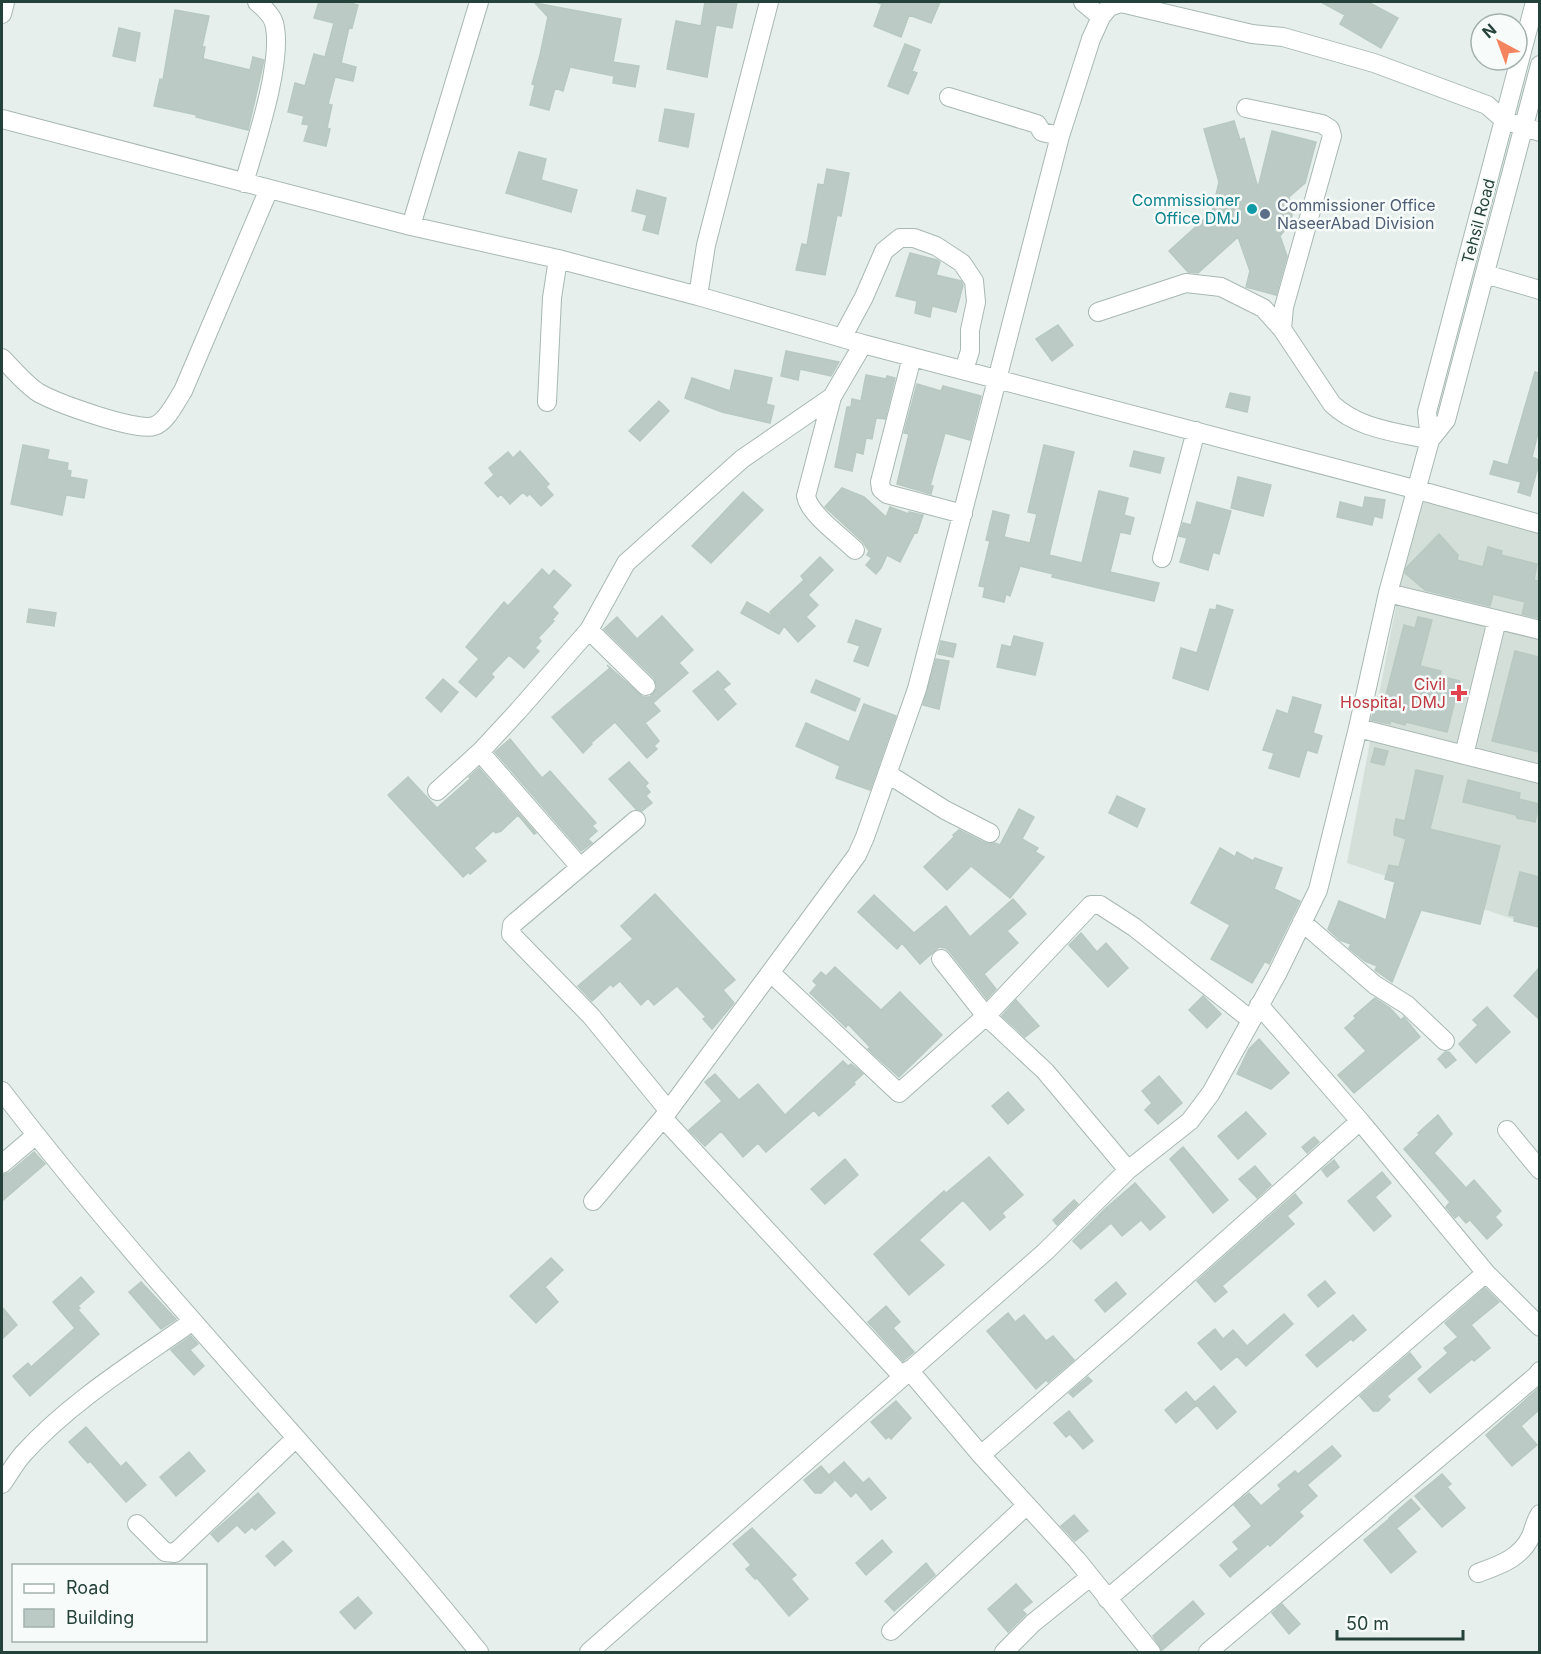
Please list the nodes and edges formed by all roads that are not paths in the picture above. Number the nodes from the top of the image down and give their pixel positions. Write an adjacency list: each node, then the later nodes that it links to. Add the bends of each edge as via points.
1 (5, 2): 7 (street)
2 (257, 2): 15 (street, via 273,21 277,43 263,117)
3 (478, 2): 17 (street)
4 (769, 2): 21 (street, via 706,245)
5 (1535, 2): 12 (street, Tehsil Road)
6 (1092, 7): 12 (street, via 1121,3 1252,34 1282,37 1374,63 1487,105); 14 (street, via 1091,39)
7 (2, 14)
8 (1539, 66): 13 (street)
9 (949, 97): 14 (street, via 1037,124 1042,132)
10 (1246, 108): 23 (street, via 1322,124 1332,136 1284,307)
11 (2, 119): 15 (street)
12 (1504, 120): 13 (street); 33 (street, Tehsil Road, via 1427,412)
13 (1531, 130): 19 (street)
14 (1060, 136): 29 (street)
15 (244, 183): 16 (street)
16 (269, 189): 17 (street); 27 (street, via 183,391 155,426 119,423 38,393)
17 (411, 226): 18 (street)
18 (558, 259): 21 (street); 31 (street)
19 (1485, 274): 20 (street); 33 (street, via 1446,420)
20 (1539, 290)
21 (698, 296): 24 (street)
22 (1098, 312): 23 (street, via 1186,283 1221,287 1263,308)
23 (1282, 329): 33 (street, via 1332,404 1343,414 1368,426)
24 (842, 338): 25 (street); 28 (street, via 884,251 900,238 914,238 936,246 962,263 974,281 976,302)
25 (863, 344): 26 (street); 30 (street)
26 (912, 357): 28 (street); 35 (street, via 881,489 887,494)
27 (2, 358)
28 (964, 370): 29 (street)
29 (998, 379): 32 (street); 35 (street)
30 (832, 397): 37 (street, via 807,503); 41 (street, via 742,459 626,563)
31 (547, 402)
32 (1196, 431): 34 (street); 38 (street)
33 (1430, 440): 34 (street)
34 (1418, 490): 36 (street); 39 (street)
35 (963, 514): 47 (street, via 917,688)
36 (1539, 524)
37 (855, 550)
38 (1162, 558)
39 (1388, 593): 40 (street); 44 (street)
40 (1497, 620): 42 (street); 46 (street)
41 (589, 630): 43 (street); 45 (street)
42 (1539, 630)
43 (646, 686)
44 (1358, 728): 46 (street); 53 (street, via 1318,890)
45 (480, 752): 49 (street); 52 (street)
46 (1464, 755): 48 (street)
47 (888, 774): 51 (street); 55 (street, via 857,855)
48 (1539, 774)
49 (437, 791)
50 (636, 820): 52 (street)
51 (990, 833)
52 (580, 867): 60 (street, via 512,925 511,934 591,1016)
53 (1302, 922): 56 (street); 58 (street, via 1375,986 1407,1005)
54 (941, 959): 57 (street)
55 (771, 973): 57 (street, via 899,1093); 60 (street)
56 (1255, 1012): 57 (street, via 1134,927 1100,905 1091,905); 61 (street); 65 (street, via 1211,1093 1190,1121)
57 (986, 1016): 65 (street, via 1045,1071)
58 (1445, 1041)
59 (2, 1091): 63 (street)
60 (665, 1114): 67 (street); 72 (street)
61 (1360, 1121): 68 (street); 74 (street)
62 (1507, 1130): 66 (street)
63 (36, 1136): 64 (street); 69 (street)
64 (2, 1164)
65 (1128, 1170): 72 (street, via 1045,1252)
66 (1539, 1170)
67 (593, 1202)
68 (1486, 1273): 70 (street); 81 (street)
69 (193, 1321): 73 (street); 75 (street, via 61,1419 22,1455)
70 (1539, 1326)
71 (1539, 1371): 87 (street)
72 (905, 1373): 74 (street); 84 (street)
73 (297, 1438): 78 (street, via 175,1553 165,1552); 83 (street)
74 (981, 1455): 76 (street)
75 (2, 1484)
76 (1027, 1505): 80 (street); 82 (street)
77 (1539, 1514): 79 (street, via 1524,1548 1509,1562)
78 (136, 1524)
79 (1478, 1573)
80 (1089, 1577): 81 (street); 85 (street, via 1033,1623)
81 (1107, 1599): 86 (street)
82 (891, 1631)
83 (479, 1653)
84 (589, 1653)
85 (1004, 1653)
86 (1151, 1653)
87 (1208, 1653)

